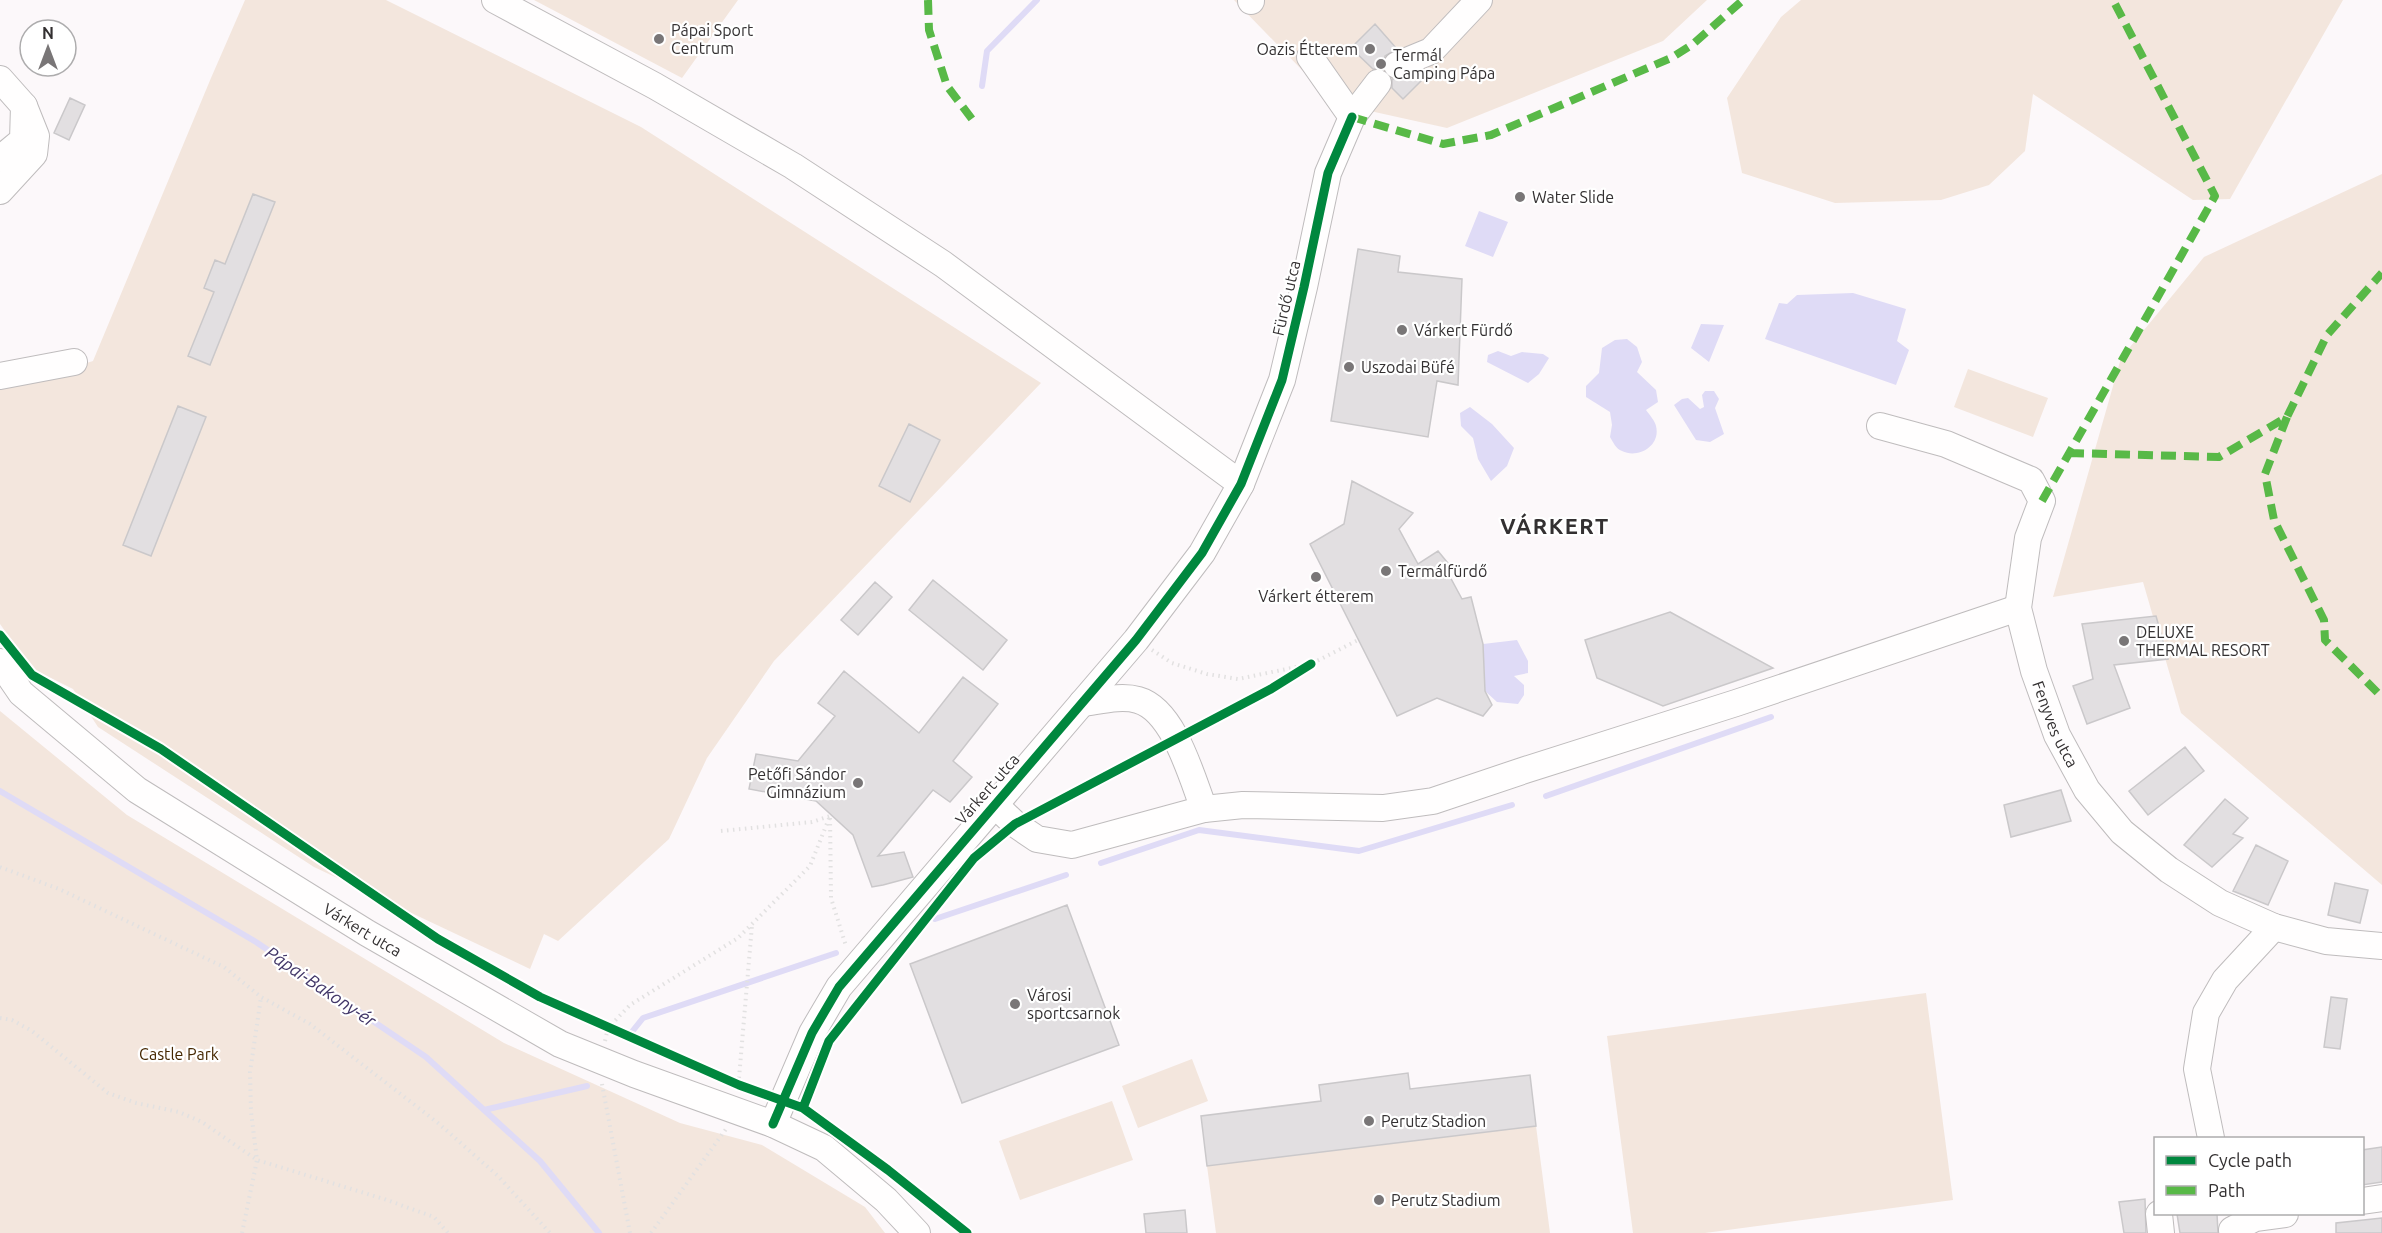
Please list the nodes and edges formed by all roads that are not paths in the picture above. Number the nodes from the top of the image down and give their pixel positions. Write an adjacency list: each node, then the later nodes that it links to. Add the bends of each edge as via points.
1 (495, 0): 14 (street, via 794,166 943,264)
2 (1479, 0): 4 (street, via 1431,51)
3 (1310, 57): 8 (street)
4 (1397, 64)
5 (0, 79): 7 (street)
6 (1378, 83): 8 (street, Fürdő utca)
7 (24, 106): 9 (street, via 22,140); 10 (street, via 36,136 34,154)
8 (1352, 117): 14 (street, Fürdő utca, via 1328,173 1282,380)
9 (0, 159)
10 (0, 191)
11 (74, 362): 12 (street)
12 (0, 376)
13 (1880, 426): 15 (street, Fenyves utca, via 1946,444 2031,480 2042,501 2028,538)
14 (1241, 484): 17 (street, Várkert utca, via 1202,554)
15 (2018, 608): 19 (street, via 1433,801 1383,808 1243,805); 20 (street, Fenyves utca, via 2034,671 2057,735 2087,790 2122,832 2169,870 2220,903)
16 (0, 662): 22 (street, Várkert utca, via 21,693 137,790 367,933 560,1044)
17 (1082, 702): 18 (street, Várkert utca); 19 (street, via 1128,699 1152,707 1176,738)
18 (994, 804): 19 (street, via 1037,839 1072,845); 22 (street, Várkert utca, via 839,987 812,1033)
19 (1204, 809)
20 (2274, 927): 21 (street, Fenyves utca, via 2325,940); 23 (street, via 2225,980 2206,1012 2197,1069)
21 (2382, 946)
22 (773, 1124): 30 (street, Várkert utca, via 824,1149 886,1200)
23 (2211, 1137)
24 (2382, 1198): 25 (street)
25 (2364, 1201)
26 (2159, 1215): 31 (street)
27 (2277, 1215): 29 (street)
28 (2291, 1215): 32 (street)
29 (2231, 1225)
30 (916, 1233)
31 (2162, 1233)
32 (2294, 1233)

